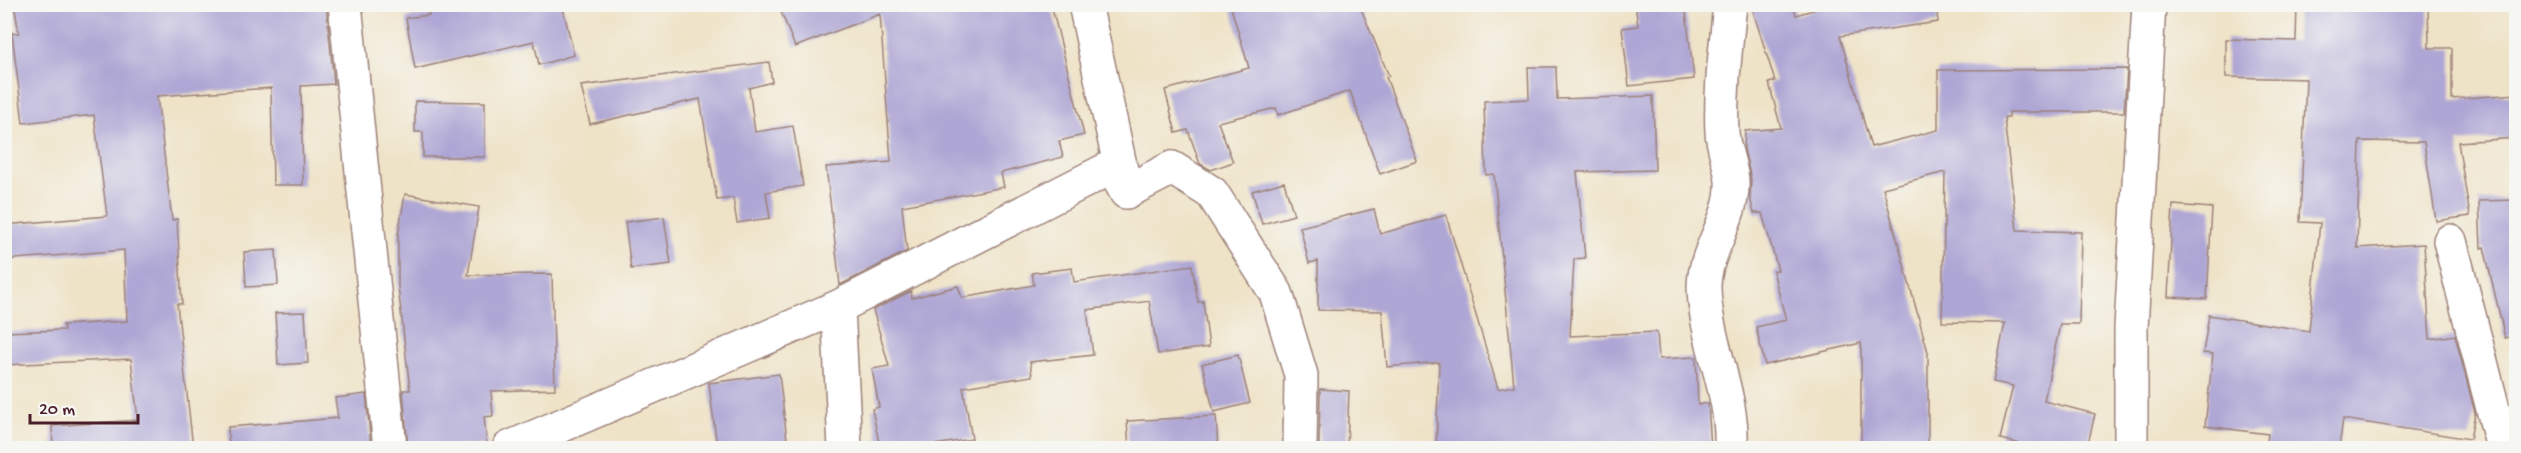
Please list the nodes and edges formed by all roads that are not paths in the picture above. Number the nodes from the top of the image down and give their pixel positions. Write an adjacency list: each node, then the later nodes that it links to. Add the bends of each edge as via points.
1 (345, 4): 8 (street)
2 (1085, 4): 5 (street)
3 (1730, 4): 12 (street, via 1721,106 1722,136 1732,181 1728,211 1704,284 1706,312 1725,393)
4 (2149, 4): 13 (street, via 2131,328)
5 (1126, 192): 7 (street, via 1112,167); 11 (street, via 1172,168 1212,193 1276,293 1301,375)
6 (2450, 241): 14 (street)
7 (838, 307): 9 (street); 10 (street)
8 (390, 448)
9 (509, 448)
10 (845, 448)
11 (1300, 448)
12 (1731, 448)
13 (2131, 448)
14 (2503, 448)

